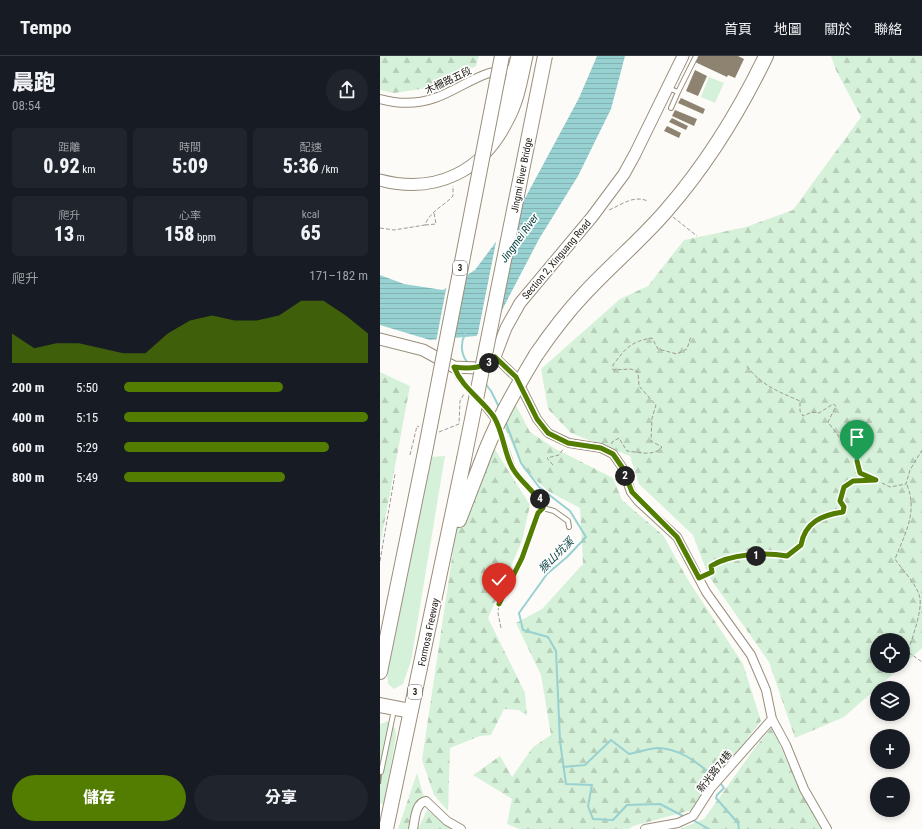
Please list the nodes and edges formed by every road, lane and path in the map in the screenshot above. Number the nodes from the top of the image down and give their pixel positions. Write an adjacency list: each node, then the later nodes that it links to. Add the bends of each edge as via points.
1 (501, 56): 43 (highway, 3, bridge)
2 (517, 56): 8 (street)
3 (527, 56): 8 (street)
4 (545, 56): 31 (highway, Jingmi River Bridge / 3, bridge)
5 (683, 56): 9 (street, Section 2, Xinguang Road)
6 (696, 56): 10 (lane)
7 (766, 56): 38 (highway, bridge, via 729,125 686,188 580,299 536,355 502,413)
8 (518, 71): 11 (street, 木柵路五段, via 482,74 425,101 412,103); 13 (street, via 502,114 481,150 451,170 433,175 396,177); 14 (street, via 520,90 509,119 496,142 466,170)
9 (668, 88): 10 (lane); 19 (street, Section 2, Xinguang Road, via 631,160)
10 (678, 92): 12 (lane)
11 (380, 100)
12 (671, 108)
13 (380, 172)
14 (451, 178): 15 (street, via 422,184); 17 (path, via 453,196)
15 (380, 180)
16 (648, 201): 19 (path, via 632,199)
17 (434, 213): 20 (path); 20 (path, via 436,224)
18 (668, 214): 22 (path)
19 (592, 217): 25 (street, Section 2, Xinguang Road, via 520,303)
20 (425, 225): 21 (path, via 394,230)
21 (380, 228)
22 (697, 236)
23 (691, 336): 30 (path, via 687,349 677,354 658,349 652,338 638,340 622,353 613,366 614,370 631,369 638,372 640,386 656,405 652,418 651,441 662,447 655,453 627,451 619,438 612,442)
24 (380, 339): 27 (street, via 423,350)
25 (493, 359): 27 (street, via 477,368); 28 (street, via 516,377 543,428)
26 (747, 366): 34 (path, via 752,374 779,393 800,402 803,416 812,412 819,413 833,404 836,406 828,422 857,461 860,473)
27 (457, 368): 36 (lane, via 462,382 495,418 514,471 539,498)
28 (568, 443): 30 (street, via 601,448); 32 (path, via 559,455 547,458)
29 (922, 450): 35 (path, via 910,470)
30 (613, 454): 40 (street, via 622,467 632,492 677,537)
31 (464, 459): 38 (highway, Formosa Freeway / 3)
32 (553, 465)
33 (395, 474): 39 (path)
34 (876, 480): 35 (path, via 890,487); 40 (path, via 853,481 844,487 840,501 844,507 843,512 831,513 810,524 803,535 801,545 787,556 744,554 720,560 711,566 712,572)
35 (906, 484): 42 (path, via 912,497 912,510 895,559 920,598 918,619 908,652)
36 (543, 508): 37 (lane, via 554,511 568,521); 41 (path, via 538,513 511,583 499,600)
37 (569, 527)
38 (444, 556): 46 (highway, Formosa Freeway / 3)
39 (380, 561)
40 (699, 578): 47 (street, via 706,592 751,655 766,690)
41 (501, 628)
42 (922, 662)
43 (380, 672)
44 (380, 705): 45 (highway)
45 (394, 708): 46 (highway); 48 (lane)
46 (410, 711): 50 (highway, Formosa Freeway / 3)
47 (772, 719): 49 (street, via 804,789); 53 (street, 新光路74巷, via 715,782 690,818)
48 (381, 772)
49 (826, 828)
50 (386, 829)
51 (413, 829): 52 (street, via 418,806 426,801 447,821)
52 (460, 829)
53 (645, 829)

